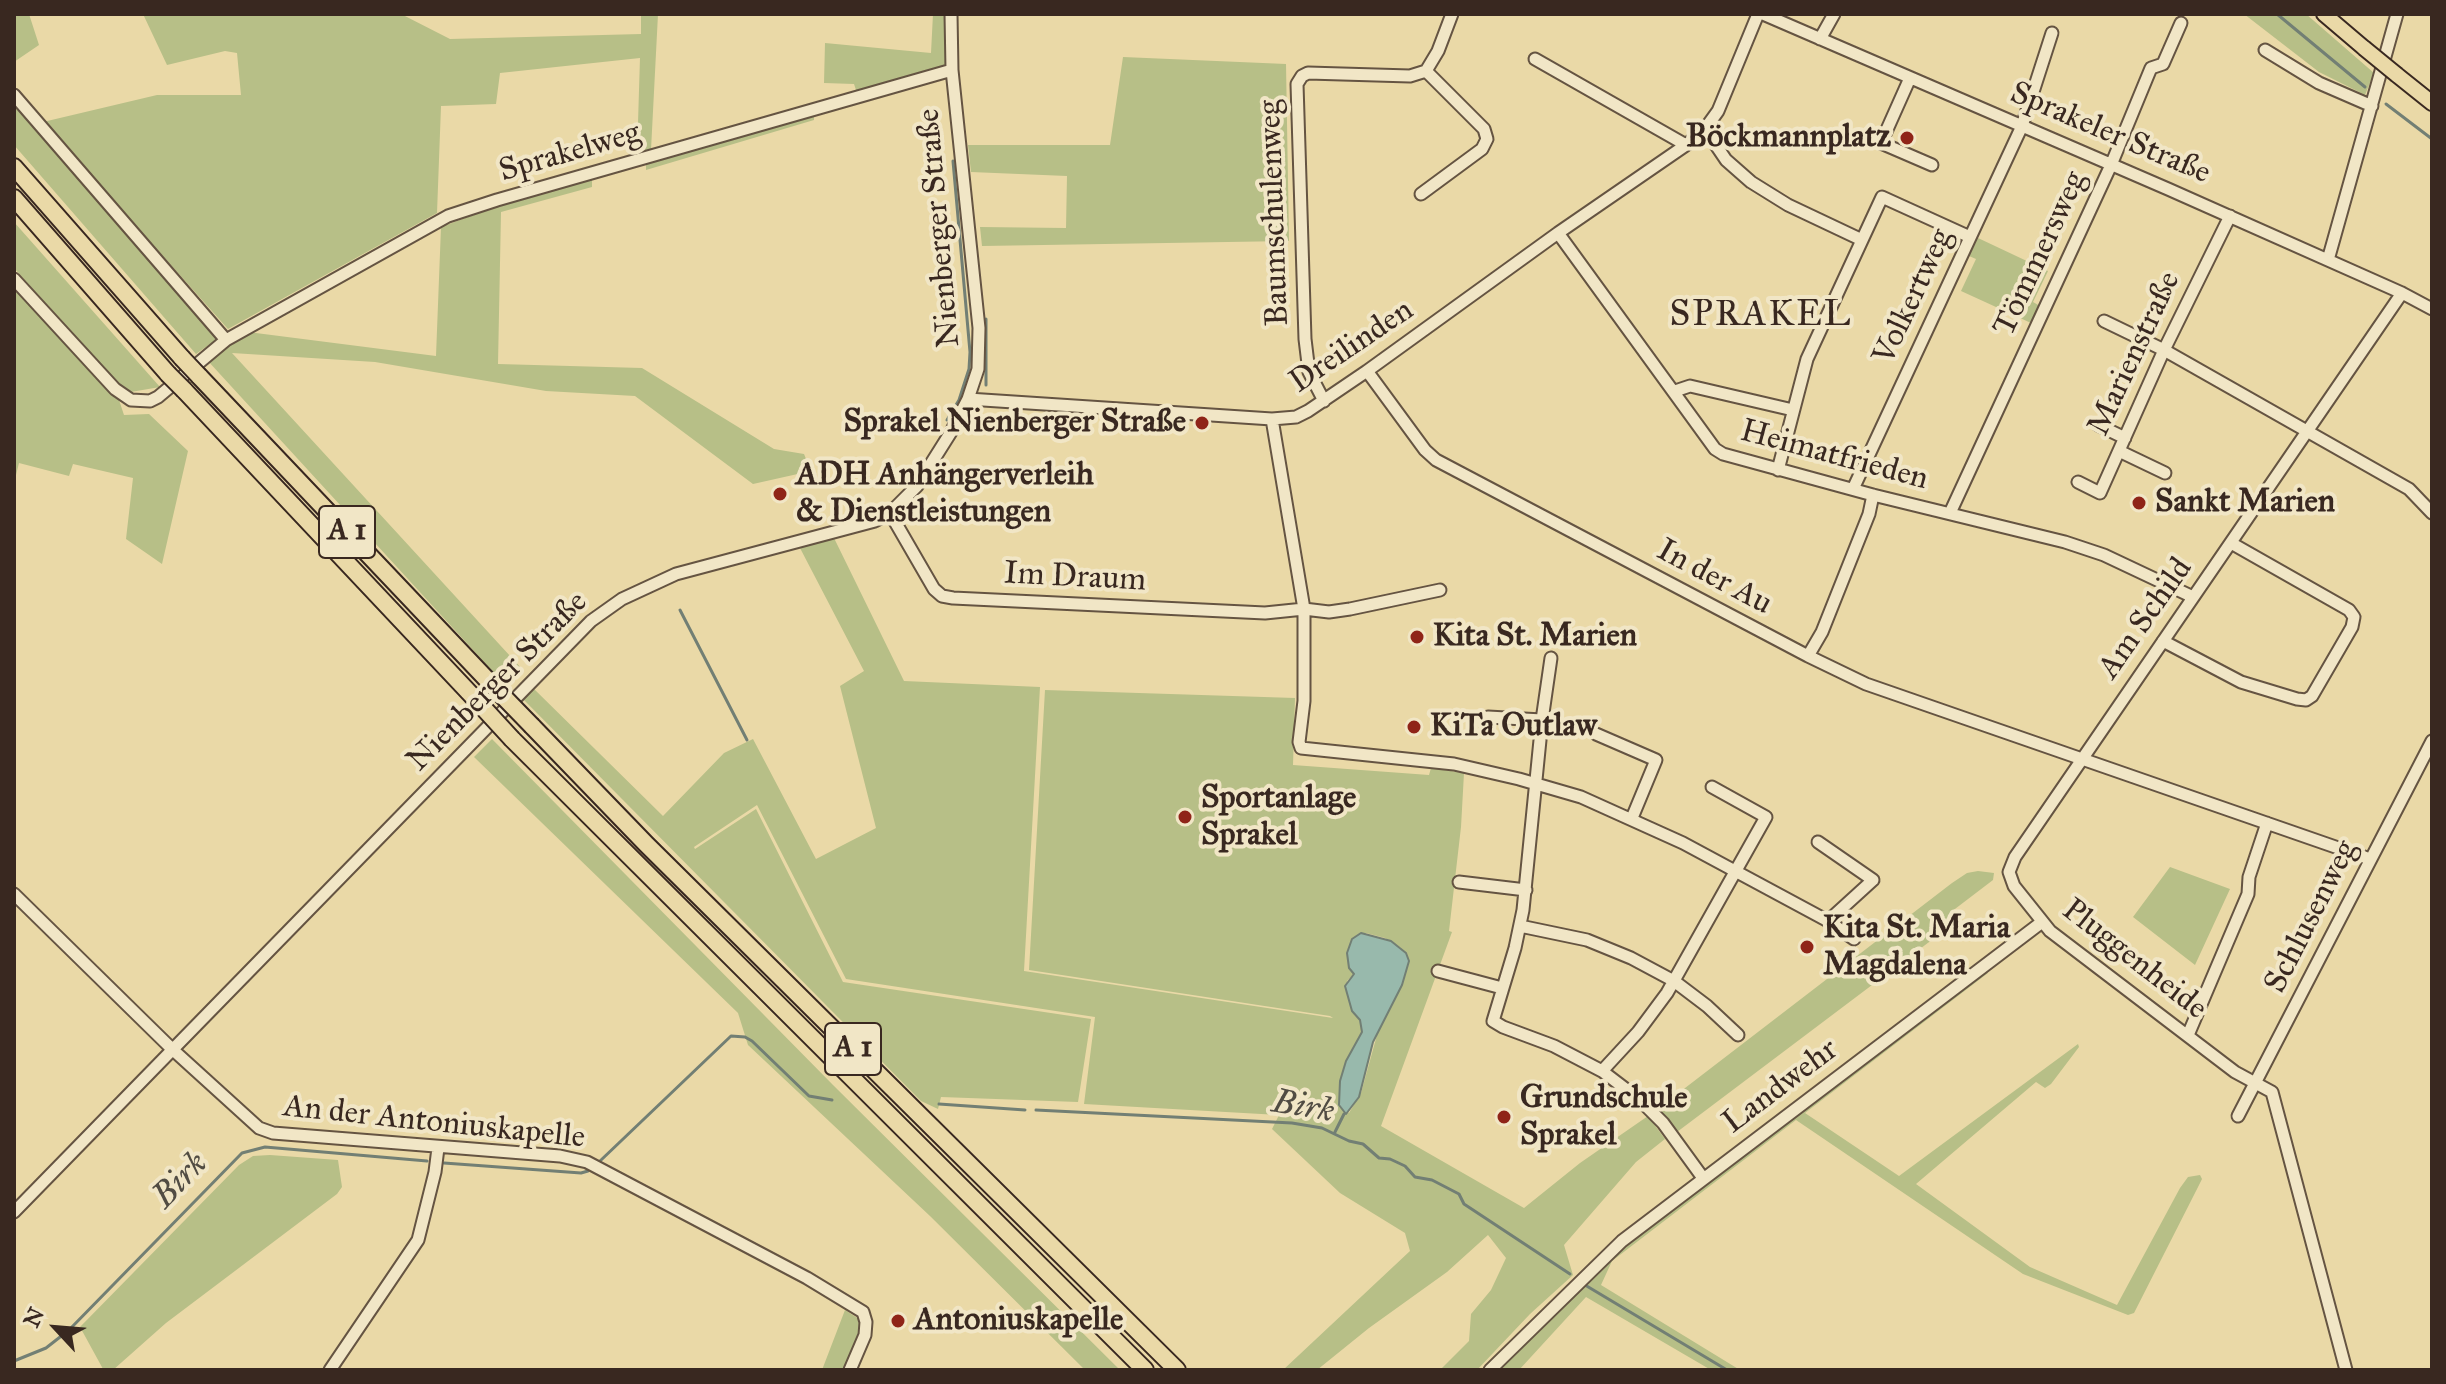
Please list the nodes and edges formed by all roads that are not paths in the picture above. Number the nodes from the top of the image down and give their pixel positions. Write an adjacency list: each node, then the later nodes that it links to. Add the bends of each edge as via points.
1 (951, 14): 12 (street, Nienberger Straße)
2 (1452, 14): 13 (street)
3 (1761, 14): 9 (street, Sprakeler Straße); 19 (street, Dreilinden)
4 (1834, 14): 9 (street)
5 (2324, 14): 16 (main road, bridge)
6 (2397, 14): 17 (street)
7 (2181, 23): 22 (street, Tömmersweg, via 2163,64 2151,68)
8 (2052, 33): 18 (street, Volkertweg)
9 (1820, 39): 14 (street, Sprakeler Straße)
10 (2265, 50): 17 (street, via 2319,83)
11 (1535, 59): 20 (street)
12 (952, 70): 35 (street, Sprakelweg, via 448,216); 39 (street, Nienberger Straße, via 979,328 978,369)
13 (1426, 71): 24 (street, via 1484,129 1487,139 1482,149); 40 (street, Baumschulenweg, via 1410,76 1308,73 1297,84 1305,339 1309,372)
14 (1910, 78): 18 (street, Sprakeler Straße); 21 (street, via 1881,143)
15 (14, 95): 35 (street)
16 (2427, 99)
17 (2372, 106): 30 (street)
18 (2022, 126): 22 (street, Sprakeler Straße); 28 (street, Volkertweg)
19 (1705, 129): 20 (street, Dreilinden); 29 (street, via 1737,171 1788,205)
20 (1686, 145): 27 (street, Dreilinden)
21 (1932, 165)
22 (2111, 165): 26 (street, Sprakeler Straße); 53 (street, Tömmersweg)
23 (14, 167): 97 (highway, A 1, bridge, via 182,358 495,688)
24 (1421, 194)
25 (14, 198): 96 (highway, A 1, bridge, via 168,374 512,739)
26 (2230, 216): 30 (street, Sprakeler Straße); 36 (street, Marienstraße)
27 (1558, 233): 37 (street, Dreilinden); 38 (street, Heimatfrieden)
28 (1970, 237): 29 (street, via 1882,197); 50 (street, Volkertweg)
29 (1862, 240): 41 (street, via 1807,359)
30 (2328, 260): 32 (street, Sprakeler Straße)
31 (14, 279): 35 (street, Sprakelweg, via 131,400 158,397)
32 (2402, 293): 33 (street, Sprakeler Straße); 44 (street, Am Schild)
33 (2432, 309)
34 (2104, 321): 36 (street)
35 (226, 340)
36 (2164, 350): 44 (street); 45 (street, Marienstraße)
37 (1367, 371): 40 (street, Dreilinden); 60 (street, In der Au, via 1436,460)
38 (1675, 391): 41 (street, via 1690,386); 47 (street, Heimatfrieden, via 1715,449)
39 (968, 399): 42 (street, Dreilinden); 52 (street, Nienberger Straße, via 917,486)
40 (1324, 401): 42 (street, Dreilinden, via 1296,417)
41 (1793, 410): 47 (street)
42 (1272, 419): 58 (street)
43 (2098, 425): 45 (street)
44 (2306, 431): 54 (street, via 2409,489); 55 (street, Am Schild)
45 (2125, 438): 46 (street, Marienstraße)
46 (2119, 451): 48 (street); 49 (street, Marienstraße, via 2100,493)
47 (1778, 470): 50 (street, Heimatfrieden)
48 (2165, 473)
49 (2078, 482)
50 (1853, 489): 51 (street, Heimatfrieden)
51 (1873, 495): 53 (street, Heimatfrieden); 60 (street)
52 (890, 513): 58 (street, Im Draum, via 930,584 947,597 1239,613); 87 (street, Nienberger Straße, via 676,574 607,609)
53 (1950, 513): 57 (street, Heimatfrieden, via 2104,555)
54 (2432, 513)
55 (2231, 543): 57 (street, Am Schild); 59 (street, via 2354,617 2312,696 2297,699 2241,682)
56 (1440, 590): 58 (street, Im Draum, via 1329,612)
57 (2193, 597): 59 (street, Am Schild)
58 (1304, 609): 67 (street, via 1299,742 1304,750 1454,764)
59 (2163, 641): 66 (street, Am Schild)
60 (1808, 656): 66 (street, In der Au, via 1866,684)
61 (1551, 658): 63 (street)
62 (1488, 717): 63 (street)
63 (1542, 720): 67 (street)
64 (1596, 734): 69 (street, via 1656,760)
65 (2432, 741): 73 (street, Schlusenweg)
66 (2082, 758): 70 (street, In der Au); 72 (street, Am Schild)
67 (1536, 784): 69 (street); 76 (street)
68 (1712, 787): 74 (street, via 1766,817)
69 (1632, 818): 74 (street)
70 (2267, 823): 73 (street, In der Au); 86 (street, via 2248,894)
71 (1818, 842): 78 (street, via 1873,880)
72 (2015, 857): 79 (street, Pluggenheide, via 2010,878)
73 (2370, 859): 89 (street, Schlusenweg)
74 (1735, 871): 78 (street); 83 (street)
75 (1459, 882): 76 (street)
76 (1526, 890): 80 (street)
77 (14, 894): 87 (street, An der Antoniuskapelle)
78 (1828, 921): 81 (street)
79 (2042, 922): 86 (street, Pluggenheide); 92 (street, Landwehr)
80 (1520, 926): 83 (street, via 1604,946); 84 (street)
81 (1854, 939)
82 (1438, 971): 84 (street)
83 (1674, 981): 85 (street); 88 (street)
84 (1502, 988): 88 (street, via 1493,1016 1496,1023)
85 (1738, 1035)
86 (2188, 1035): 89 (street, Pluggenheide)
87 (172, 1049): 91 (street, An der Antoniuskapelle, via 259,1128); 93 (street, Nienberger Straße)
88 (1602, 1071): 92 (street, via 1663,1123)
89 (2256, 1083): 90 (street, Schlusenweg); 99 (street, via 2274,1097)
90 (2238, 1116)
91 (438, 1151): 94 (street, via 418,1240); 95 (street, An der Antoniuskapelle, via 587,1162 807,1278 863,1312 865,1335)
92 (1703, 1178): 98 (street, Landwehr, via 1608,1253)
93 (14, 1212)
94 (330, 1370)
95 (850, 1370)
96 (1145, 1370)
97 (1177, 1370)
98 (1490, 1370)
99 (2346, 1370)

